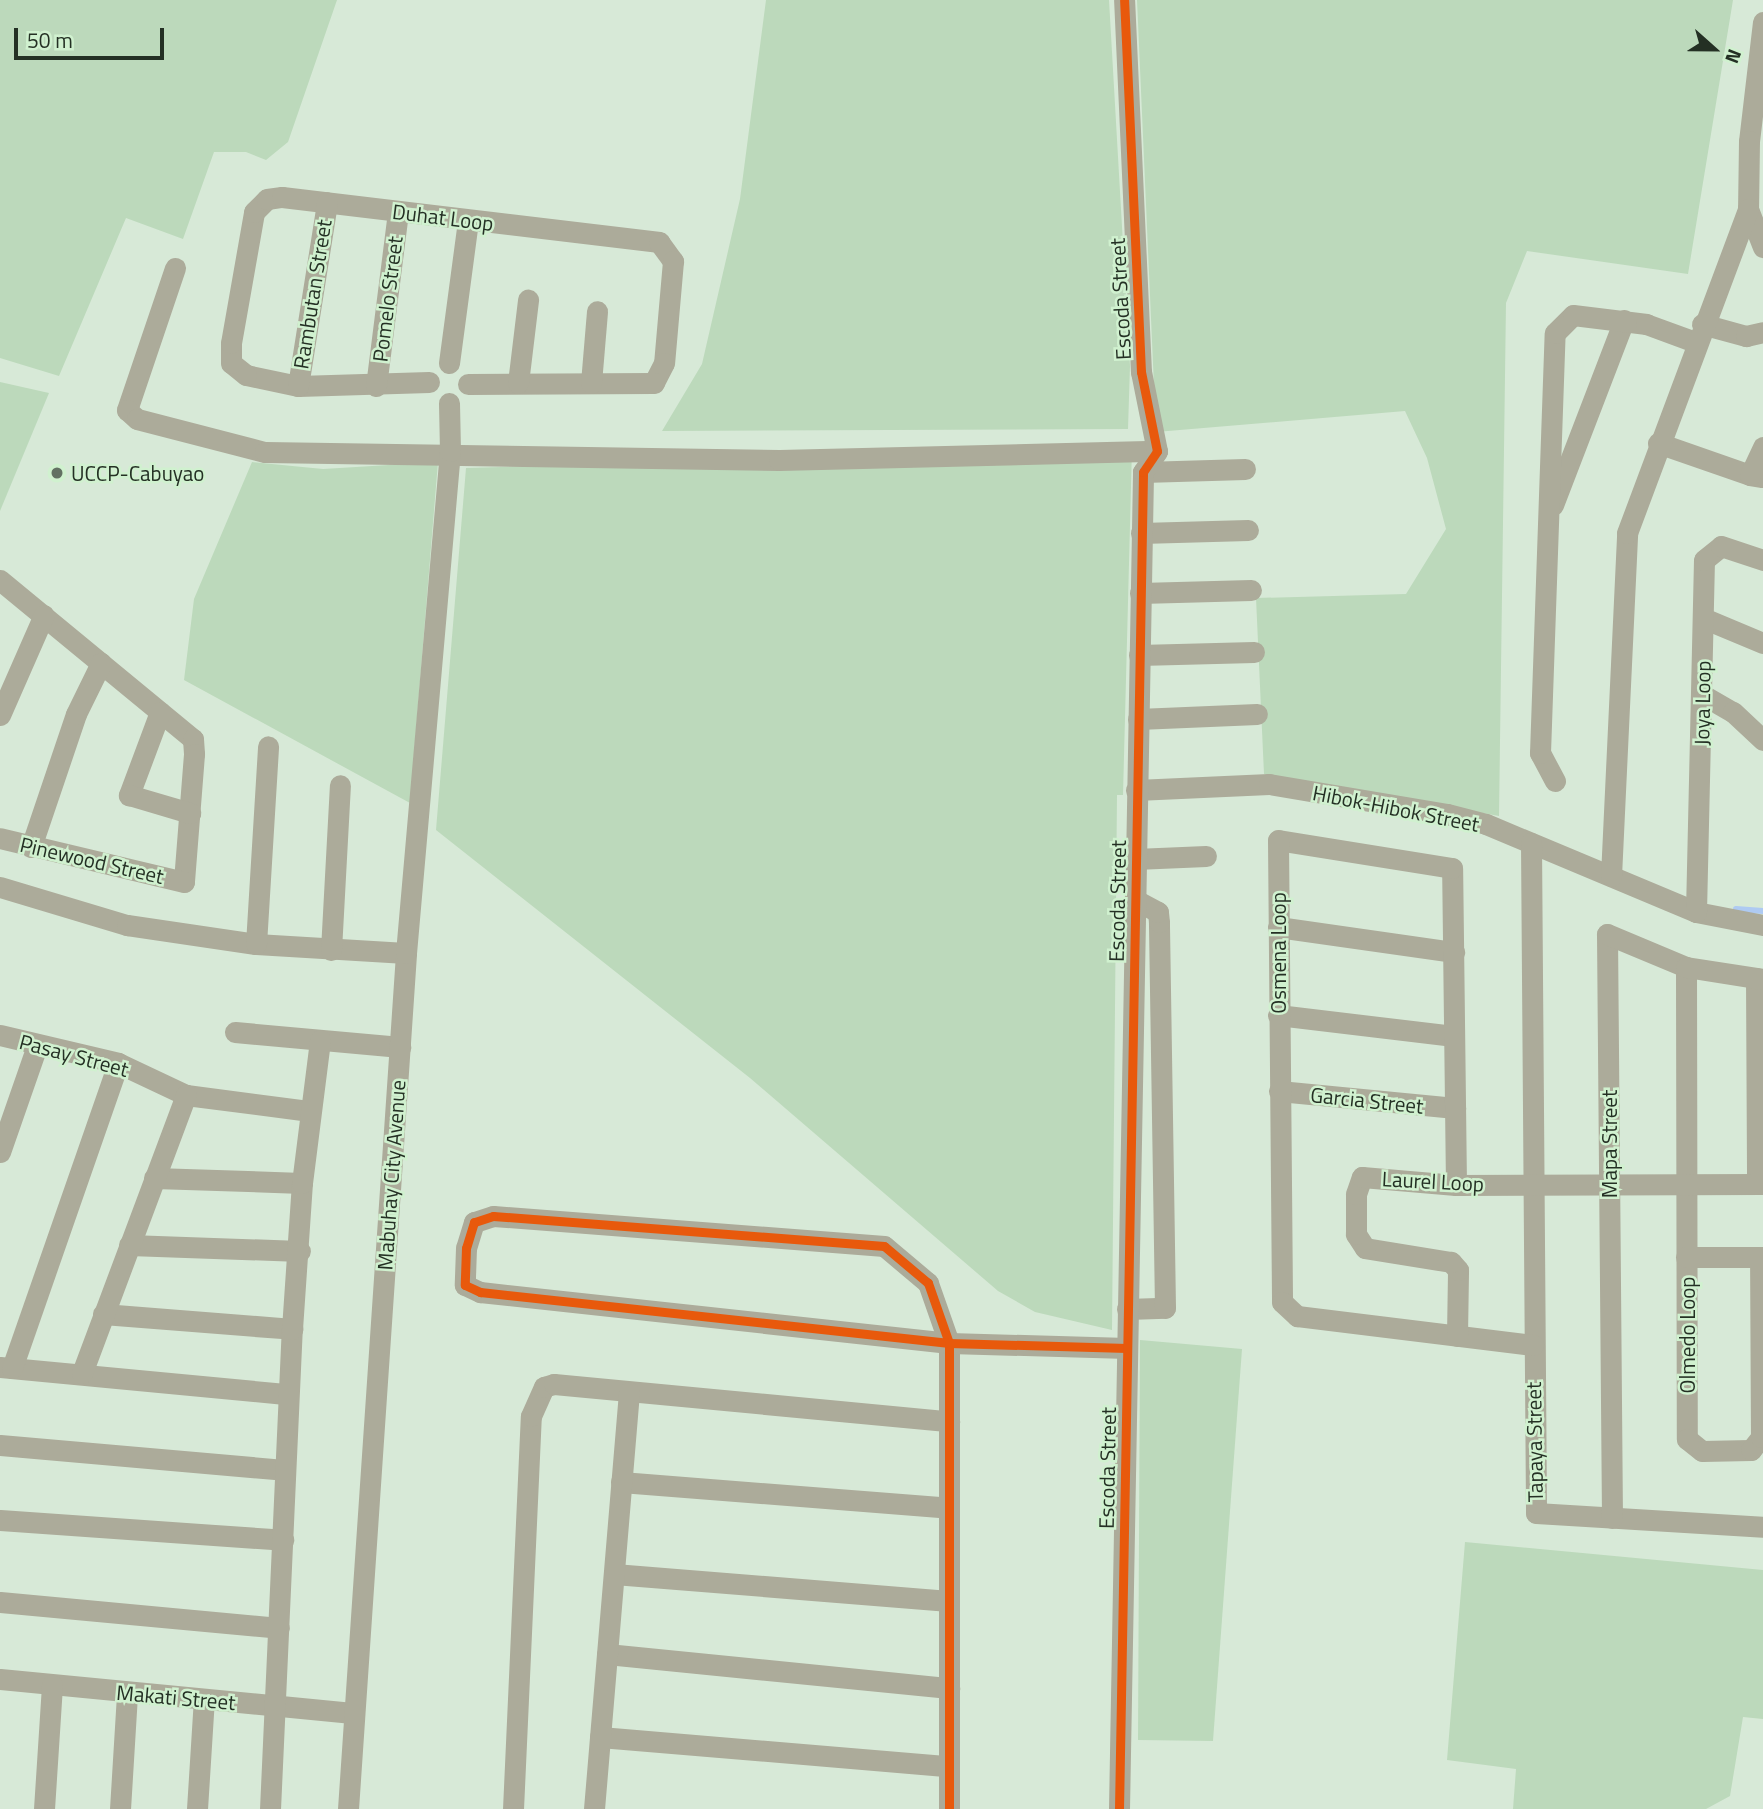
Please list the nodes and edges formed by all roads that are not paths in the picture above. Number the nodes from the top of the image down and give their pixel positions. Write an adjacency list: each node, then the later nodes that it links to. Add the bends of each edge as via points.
1 (1124, 0): 25 (street, Escoda Street, via 1141,372)
2 (1763, 22): 4 (street, via 1749,141)
3 (327, 202): 5 (street, Duhat Loop); 19 (street, Rambutan Street); 19 (street, Duhat Loop, via 282,197 267,200 254,212 231,343 231,363 246,375)
4 (1748, 209): 7 (street); 13 (street)
5 (398, 211): 6 (street, Duhat Loop); 20 (street, Pomelo Street)
6 (468, 220): 14 (street); 17 (street, Duhat Loop, via 659,242 673,261 664,363 654,383)
7 (1763, 247)
8 (176, 268): 24 (street, via 128,403 127,410 137,419 265,452)
9 (528, 300): 16 (street)
10 (597, 311): 17 (street)
11 (1625, 320): 13 (street); 29 (street); 29 (street, via 1573,315 1555,333)
12 (1763, 332): 13 (street, via 1746,336)
13 (1698, 333): 22 (street)
14 (449, 363): 15 (street, via 435,369); 18 (street, via 463,369)
15 (429, 382): 20 (street, Duhat Loop); 21 (street, via 434,396)
16 (519, 383): 17 (street, Duhat Loop); 18 (street, Duhat Loop)
17 (591, 383)
18 (468, 384): 21 (street, via 463,397)
19 (298, 386): 20 (street, Duhat Loop)
20 (376, 386)
21 (449, 403): 24 (street, Mabuhay City Avenue)
22 (1658, 443): 28 (street); 58 (street, via 1627,533)
23 (1763, 447): 28 (street)
24 (450, 452): 25 (street, via 779,460); 67 (street, Mabuhay City Avenue)
25 (1157, 452): 27 (street)
26 (1245, 469): 27 (street)
27 (1143, 472): 31 (street, Escoda Street)
28 (1756, 476)
29 (1545, 523): 49 (street, via 1540,753)
30 (1248, 530): 31 (street)
31 (1142, 533): 35 (street, Escoda Street)
32 (1763, 560): 37 (street, Joya Loop, via 1721,546 1704,560)
33 (0, 580): 36 (street)
34 (1251, 590): 35 (street)
35 (1140, 593): 40 (street, Escoda Street)
36 (44, 615): 41 (street); 45 (street)
37 (1703, 618): 38 (street); 42 (street, Joya Loop)
38 (1763, 643)
39 (1254, 652): 40 (street)
40 (1139, 655): 46 (street, Escoda Street)
41 (101, 663): 43 (street); 55 (street, via 76,714)
42 (1703, 695): 47 (street, via 1733,712); 61 (street, Joya Loop)
43 (160, 712): 52 (street, via 193,739); 52 (street, via 129,794)
44 (1257, 714): 46 (street)
45 (0, 715)
46 (1138, 719): 51 (street, Escoda Street)
47 (1763, 740)
48 (268, 746): 64 (street)
49 (1556, 781)
50 (341, 785): 65 (street)
51 (1136, 790): 54 (street, Hibok-Hibok Street, via 1269,784 1447,814); 57 (street, Escoda Street)
52 (190, 813): 55 (street, Pinewood Street, via 184,882)
53 (0, 838): 55 (street, Pinewood Street)
54 (1531, 843): 58 (street, Hibok-Hibok Street); 89 (street, Tapaya Street)
55 (31, 847)
56 (1206, 856): 57 (street)
57 (1135, 859): 60 (street, Escoda Street)
58 (1611, 876): 61 (street, Hibok-Hibok Street)
59 (0, 887): 64 (street, via 127,925)
60 (1134, 899): 94 (street, Escoda Street); 94 (street, via 1158,912 1159,922 1165,1308)
61 (1696, 912): 62 (street, Hibok-Hibok Street)
62 (1763, 925)
63 (1278, 927): 66 (street); 66 (street, Osmena Loop, via 1278,840 1452,868); 70 (street, Osmena Loop)
64 (256, 944): 65 (street)
65 (331, 950): 67 (street)
66 (1454, 952): 73 (street, Osmena Loop)
67 (405, 953): 76 (street, Mabuhay City Avenue)
68 (1686, 967): 69 (street, Mapa Street); 85 (street, Mapa Street, via 1607,934); 86 (street, Olmedo Loop)
69 (1759, 978): 87 (street)
70 (1279, 1015): 73 (street); 78 (street, Osmena Loop)
71 (235, 1032): 74 (street)
72 (0, 1035): 75 (street, Pasay Street)
73 (1454, 1036): 80 (street, Osmena Loop)
74 (320, 1040): 76 (street); 81 (street)
75 (37, 1046): 77 (street, Pasay Street); 82 (street)
76 (400, 1047): 125 (street, Mabuhay City Avenue)
77 (118, 1063): 79 (street, Pasay Street); 101 (street)
78 (1279, 1091): 80 (street, Garcia Street); 97 (street, Osmena Loop, via 1282,1302 1297,1316)
79 (186, 1095): 81 (street, Pasay Street); 83 (street)
80 (1455, 1108): 88 (street, Osmena Loop)
81 (310, 1111): 84 (street)
82 (0, 1152)
83 (154, 1178): 84 (street); 90 (street)
84 (302, 1183): 91 (street)
85 (1609, 1184): 86 (street, Laurel Loop); 89 (street, Laurel Loop); 110 (street, Mapa Street)
86 (1686, 1184): 87 (street, Laurel Loop); 92 (street, Olmedo Loop)
87 (1760, 1184)
88 (1456, 1185): 89 (street, Laurel Loop); 97 (street, Laurel Loop, via 1362,1177 1356,1194 1356,1234 1365,1248 1451,1262 1458,1270)
89 (1532, 1185): 99 (street, Tapaya Street)
90 (129, 1245): 91 (street); 95 (street)
91 (300, 1251): 96 (street)
92 (1686, 1257): 93 (street); 93 (street, Olmedo Loop, via 1687,1439 1702,1451 1751,1450 1761,1437)
93 (1762, 1257)
94 (1127, 1309): 100 (street, Escoda Street)
95 (103, 1314): 96 (street); 102 (street)
96 (292, 1329): 104 (street)
97 (1457, 1336): 99 (street, Osmena Loop)
98 (949, 1343): 98 (street, via 480,1292 466,1285 466,1248 474,1222 493,1216 884,1246 928,1283); 100 (street); 105 (street)
99 (1533, 1345): 110 (street, Tapaya Street, via 1536,1513)
100 (1127, 1348): 136 (street, Escoda Street)
101 (6, 1368): 102 (street)
102 (82, 1373): 104 (street)
103 (629, 1392): 105 (street); 108 (street); 133 (street, via 554,1384 537,1396 531,1416)
104 (288, 1394): 107 (street)
105 (949, 1422): 109 (street)
106 (0, 1445): 107 (street)
107 (284, 1470): 113 (street)
108 (621, 1482): 109 (street); 114 (street)
109 (949, 1508): 115 (street)
110 (1612, 1518): 112 (street, Tapaya Street)
111 (0, 1520): 113 (street)
112 (1763, 1527)
113 (283, 1539): 117 (street)
114 (614, 1574): 115 (street); 118 (street)
115 (949, 1601): 121 (street)
116 (0, 1602): 117 (street)
117 (279, 1628): 124 (street)
118 (607, 1654): 121 (street); 126 (street)
119 (0, 1679): 120 (street, Makati Street)
120 (52, 1685): 122 (street, Makati Street); 128 (street)
121 (948, 1688): 127 (street)
122 (127, 1693): 123 (street, Makati Street); 129 (street)
123 (204, 1699): 124 (street, Makati Street); 130 (street)
124 (276, 1706): 125 (street, Makati Street); 131 (street)
125 (352, 1713): 132 (street, Mabuhay City Avenue)
126 (600, 1737): 127 (street); 134 (street)
127 (948, 1766): 135 (street)
128 (44, 1809)
129 (120, 1809)
130 (197, 1809)
131 (270, 1809)
132 (348, 1809)
133 (513, 1809)
134 (594, 1809)
135 (948, 1809)
136 (1119, 1809)

